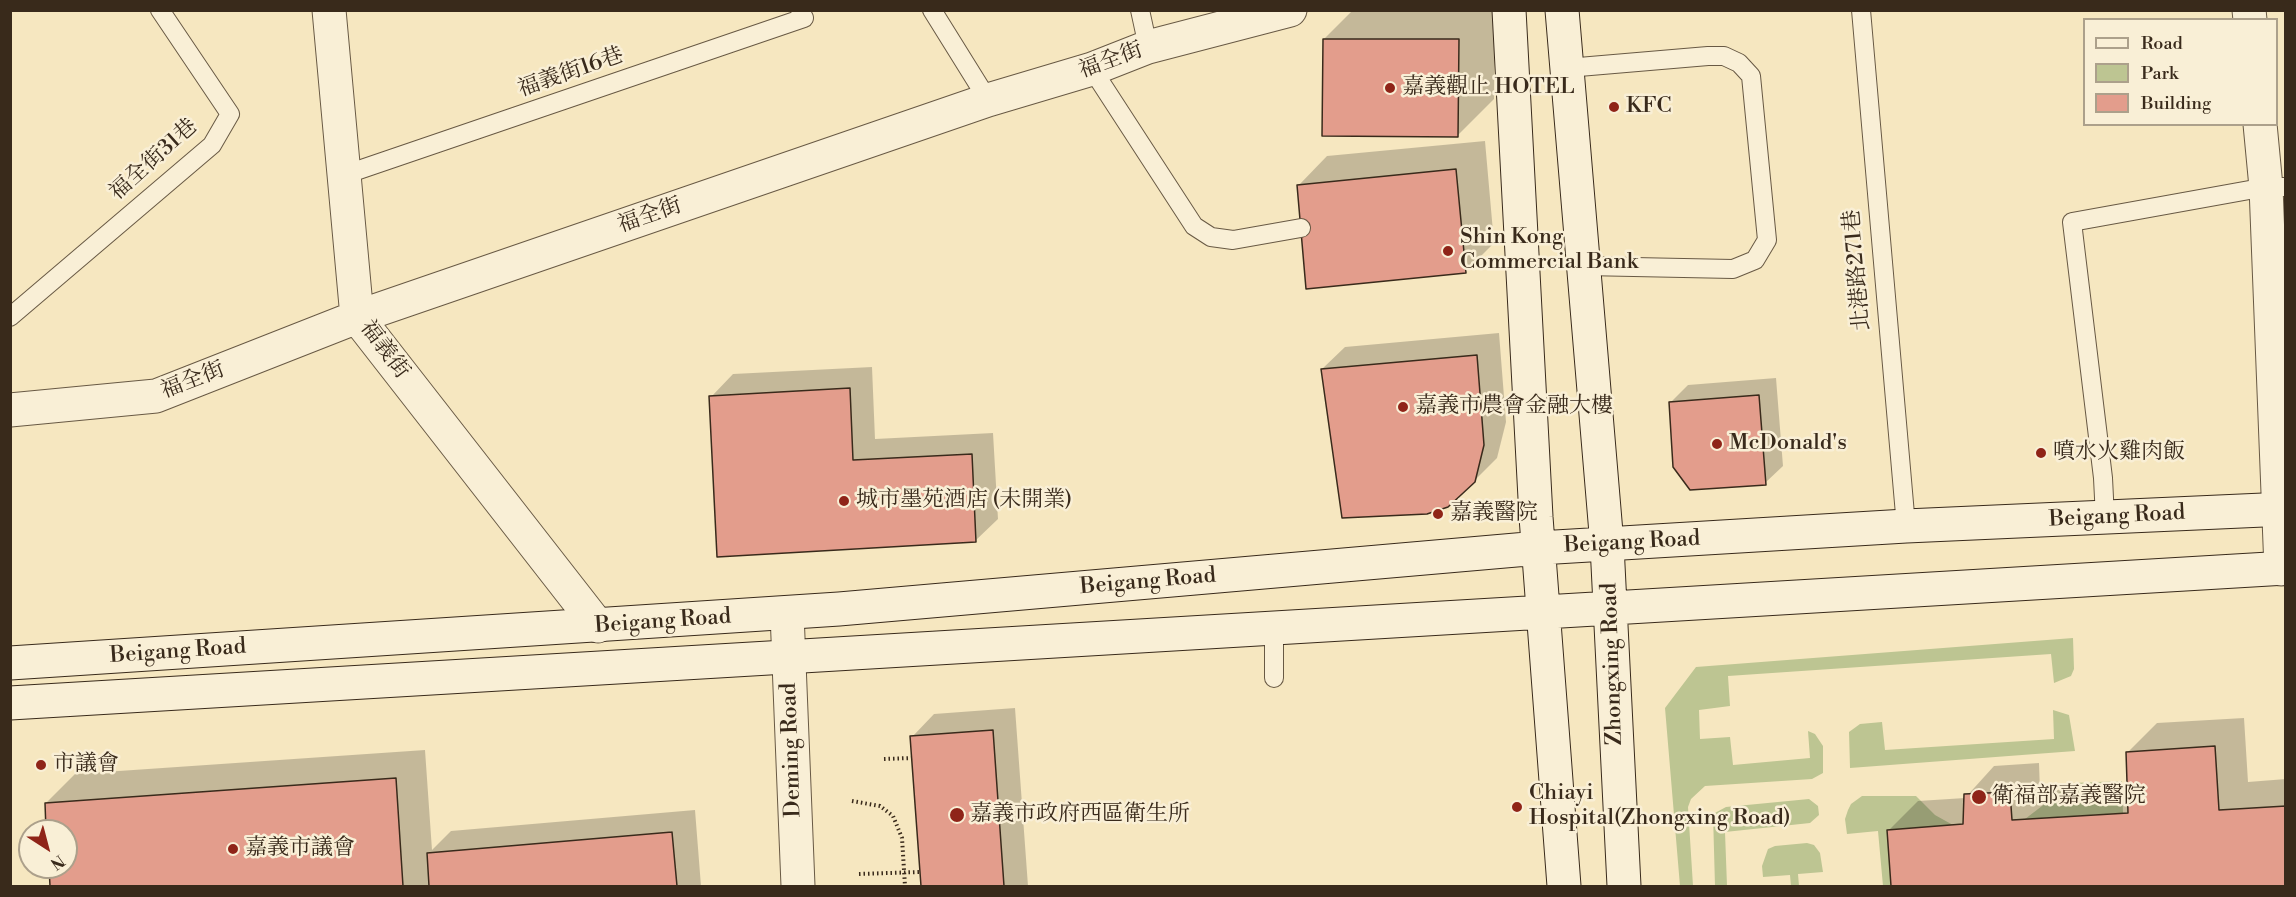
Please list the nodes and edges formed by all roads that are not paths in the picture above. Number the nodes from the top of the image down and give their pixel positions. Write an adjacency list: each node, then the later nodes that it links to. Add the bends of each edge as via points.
1 (160, 10): 19 (lane, 福全街31巷, via 230,114 212,145)
2 (329, 10): 15 (street, 福義街)
3 (800, 10): 15 (lane, 福義街16巷, via 804,18)
4 (932, 10): 13 (lane)
5 (1140, 10): 10 (lane)
6 (1290, 10): 10 (street, 福全街)
7 (1509, 10): 26 (street)
8 (1562, 10): 11 (street, Zhongxing Road)
9 (1861, 10): 24 (lane, 北港路271巷)
10 (1148, 47): 12 (street, 福全街)
11 (1567, 68): 18 (street, Zhongxing Road); 18 (lane, via 1708,56 1724,56 1739,63 1750,76 1767,240 1755,260 1733,269)
12 (1092, 69): 13 (street, 福全街); 17 (lane, via 1194,226 1211,237 1233,240)
13 (988, 99): 20 (street, 福全街)
14 (2261, 126): 16 (street)
15 (344, 175): 20 (street, 福義街)
16 (2276, 187): 22 (street); 23 (lane, via 2072,222)
17 (1301, 228)
18 (1584, 266): 25 (street, Zhongxing Road)
19 (10, 317)
20 (357, 317): 21 (street, 福全街, via 156,396); 31 (street, 福義街)
21 (10, 410)
22 (2281, 509): 23 (street, Beigang Road); 27 (street)
23 (2105, 518): 24 (street, Beigang Road)
24 (1906, 526): 25 (street, Beigang Road)
25 (1608, 545): 26 (street, Beigang Road); 28 (street, Zhongxing Road)
26 (1539, 548): 29 (street); 30 (street, Beigang Road)
27 (2284, 569): 28 (street, Beigang Road)
28 (1611, 609): 29 (street, Beigang Road); 39 (street, Zhongxing Road)
29 (1542, 612): 32 (street, Beigang Road); 38 (street)
30 (787, 613): 31 (street, Beigang Road); 33 (street, Deming Road)
31 (598, 626): 34 (street, Beigang Road)
32 (1274, 628): 33 (street, Beigang Road); 35 (lane)
33 (789, 657): 36 (street, Beigang Road); 37 (street, Deming Road)
34 (10, 663)
35 (1274, 678)
36 (10, 704)
37 (798, 886)
38 (1564, 886)
39 (1624, 886)

